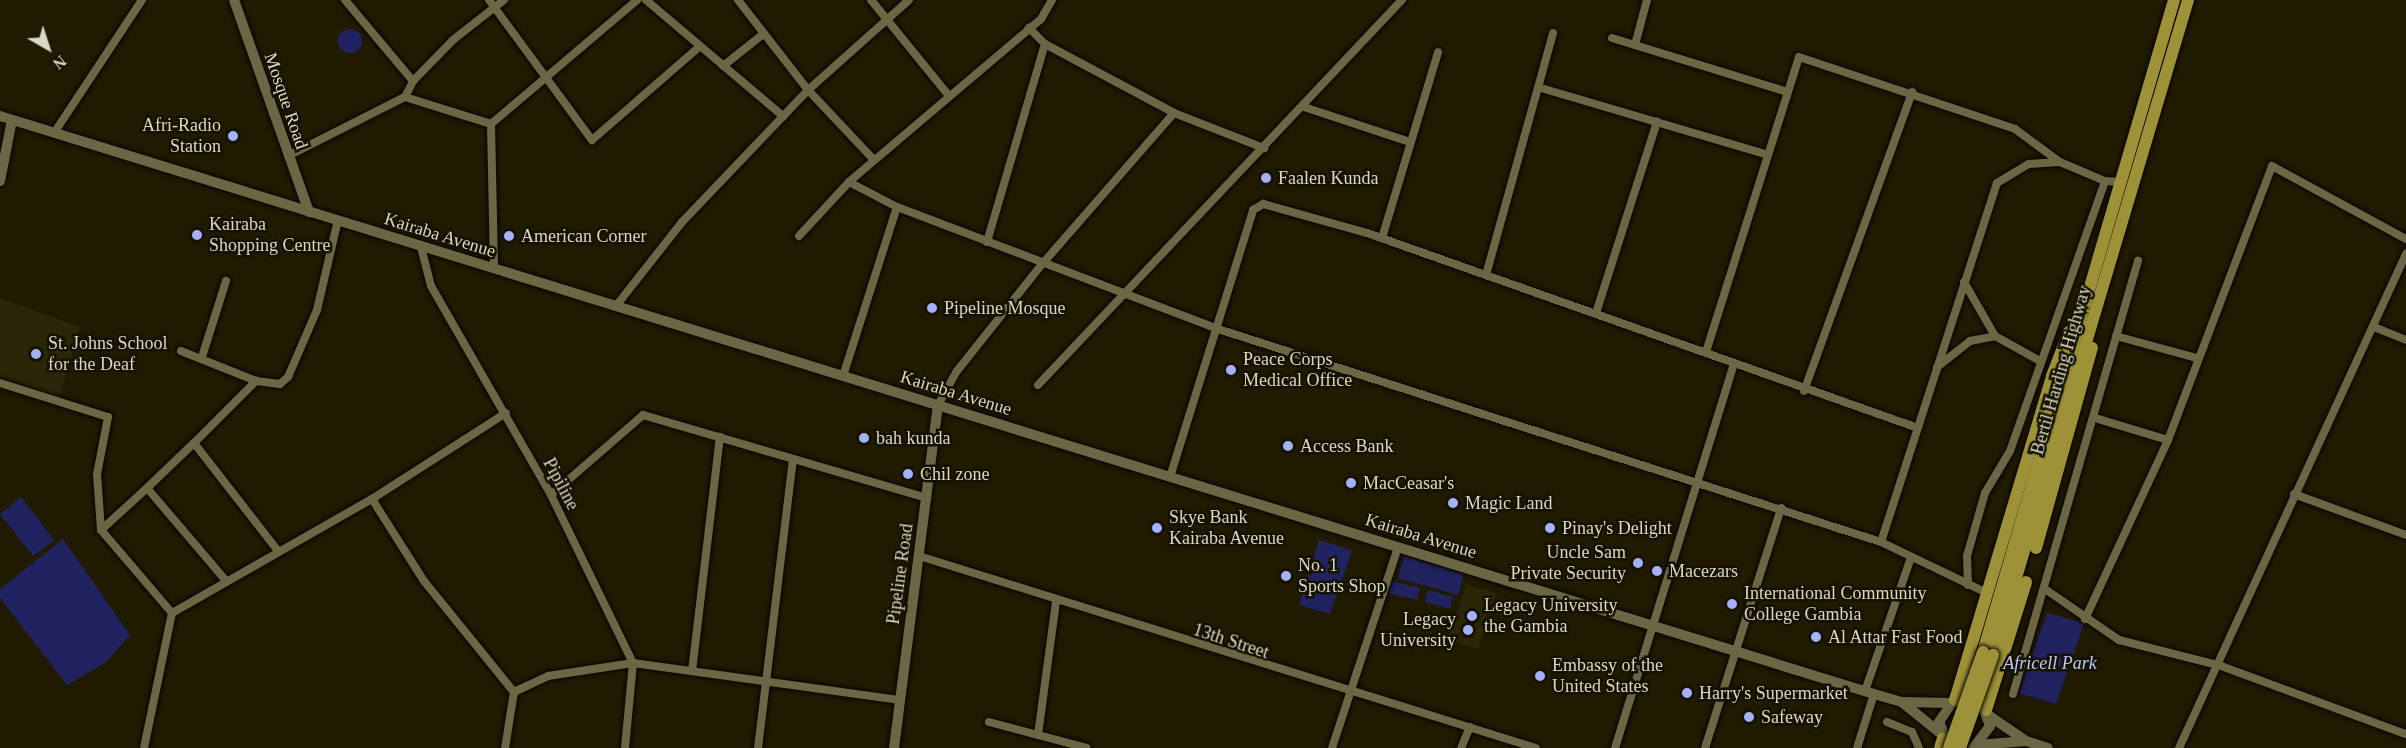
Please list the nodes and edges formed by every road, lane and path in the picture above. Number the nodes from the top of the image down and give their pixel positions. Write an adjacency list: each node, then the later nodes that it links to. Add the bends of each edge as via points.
1 (142, 0): 42 (street)
2 (234, 0): 46 (street, Mosque Road)
3 (345, 0): 27 (street)
4 (489, 0): 16 (street)
5 (504, 0): 16 (street)
6 (646, 0): 24 (street)
7 (738, 0): 20 (street)
8 (871, 0): 17 (street)
9 (909, 0): 17 (street)
10 (1052, 0): 18 (street)
11 (1402, 0): 35 (street)
12 (1647, 0): 23 (street)
13 (2174, 0): 52 (main road, Bertil Harding Highway)
14 (2188, 0): 71 (main road, Bertil Harding Highway)
15 (632, 1): 28 (street)
16 (495, 8): 27 (street); 28 (street)
17 (885, 18): 30 (street); 33 (street)
18 (1029, 28): 22 (street); 33 (street)
19 (1553, 33): 29 (street)
20 (762, 35): 26 (street); 30 (street)
21 (1612, 38): 23 (street)
22 (1045, 44): 36 (street); 59 (street)
23 (1635, 45): 31 (street)
24 (700, 46): 26 (street); 28 (street, via 592,140)
25 (1438, 52): 43 (street)
26 (723, 66): 38 (street)
27 (412, 81): 34 (street)
28 (547, 81): 41 (street)
29 (1541, 88): 40 (street); 65 (street)
30 (808, 90): 38 (street); 47 (street)
31 (1784, 91): 32 (street, via 1794,61 1805,56); 45 (street)
32 (1911, 92): 48 (street, via 2015,129); 89 (street)
33 (949, 96): 47 (street)
34 (405, 97): 41 (street); 46 (street)
35 (1304, 107): 43 (street); 44 (street)
36 (1174, 113): 44 (street); 63 (street)
37 (0, 116): 39 (street, Kairaba Avenue)
38 (783, 116): 69 (street, via 682,222)
39 (12, 120): 42 (street, Kairaba Avenue); 49 (street)
40 (1657, 122): 45 (street); 70 (street)
41 (491, 124): 64 (street)
42 (54, 133): 54 (street, Kairaba Avenue)
43 (1407, 141): 57 (street)
44 (1264, 148): 68 (street)
45 (1765, 154): 79 (street)
46 (288, 156): 54 (street, Mosque Road)
47 (873, 159): 51 (street)
48 (2060, 162): 50 (street); 67 (street, via 2029,164 1997,183)
49 (0, 181)
50 (2105, 181): 52 (street); 82 (street)
51 (849, 182): 53 (street); 56 (street)
52 (2122, 182): 71 (main road, Bertil Harding Highway)
53 (897, 207): 59 (street); 85 (street)
54 (309, 212): 55 (street, Kairaba Avenue)
55 (338, 220): 60 (street, Kairaba Avenue); 86 (street, via 317,310 293,369 280,384)
56 (798, 236)
57 (1382, 238): 65 (street); 73 (street, via 1258,205)
58 (2406, 239): 81 (street, via 2272,166)
59 (987, 242): 63 (street)
60 (421, 247): 64 (street, Kairaba Avenue); 91 (street, Pipiline, via 431,286)
61 (2406, 254): 72 (street)
62 (2138, 261): 75 (street)
63 (1043, 263): 68 (street); 90 (street, via 957,371)
64 (494, 268): 69 (street, Kairaba Avenue)
65 (1486, 274): 70 (street)
66 (226, 281): 80 (street)
67 (1964, 282): 74 (street); 84 (street)
68 (1122, 291): 73 (street); 88 (street)
69 (616, 306): 85 (street, Kairaba Avenue)
70 (1596, 313): 79 (street)
71 (2086, 325): 77 (main road, Bertil Harding Highway); 116 (main road, via 2070,332 2052,376); 133 (main road, via 2086,381)
72 (2374, 327): 76 (street); 101 (street)
73 (1218, 329): 98 (street); 99 (street)
74 (1995, 336): 82 (street); 84 (street, via 1970,341)
75 (2116, 336): 81 (street); 92 (street)
76 (2406, 340)
77 (2080, 345): 140 (main road, Bertil Harding Highway, bridge, via 2007,580); 155 (main road, Bertil Harding Highway, bridge, via 2017,583)
78 (181, 351): 80 (street)
79 (1706, 352): 83 (street)
80 (202, 357): 86 (street)
81 (2197, 358): 95 (street)
82 (2040, 361): 114 (street, via 2010,451 1984,493 1967,556)
83 (1734, 363): 89 (street); 99 (street)
84 (1935, 370): 93 (street)
85 (843, 376): 90 (street, Kairaba Avenue)
86 (256, 381): 96 (street)
87 (0, 383): 106 (street, via 108,417 97,474)
88 (1038, 384)
89 (1804, 392): 93 (street)
90 (939, 405): 98 (street, Kairaba Avenue); 103 (street, Pipeline Road)
91 (506, 413): 102 (street, Pipiline); 104 (street)
92 (2095, 418): 95 (street); 115 (street)
93 (1915, 427): 108 (street)
94 (720, 437): 97 (street); 102 (street, via 643,415); 124 (street)
95 (2168, 440): 119 (street)
96 (194, 443): 100 (street); 110 (street)
97 (793, 460): 103 (street); 125 (street)
98 (1170, 477): 109 (street, Kairaba Avenue)
99 (1698, 484): 105 (street); 120 (street)
100 (147, 488): 106 (street); 113 (street)
101 (2294, 494): 107 (street); 123 (street)
102 (551, 495): 122 (street, Pipiline)
103 (927, 498): 111 (street, Pipeline Road)
104 (372, 500): 110 (street); 126 (street, via 424,580)
105 (1781, 508): 108 (street); 121 (street)
106 (101, 530): 118 (street)
107 (2406, 535)
108 (1881, 542): 112 (street)
109 (1398, 547): 120 (street, Kairaba Avenue); 128 (street)
110 (279, 552): 113 (street)
111 (919, 556): 117 (street, 13th Street); 130 (street, Pipeline Road)
112 (1910, 560): 114 (street); 127 (street)
113 (227, 582): 118 (street)
114 (1968, 585): 116 (street)
115 (2045, 589): 119 (street); 129 (street)
116 (1987, 593): 131 (main road)
117 (1056, 601): 128 (street, 13th Street); 138 (street)
118 (172, 613): 142 (street)
119 (2085, 619): 123 (street, via 2119,640)
120 (1652, 625): 121 (street, Kairaba Avenue); 151 (street)
121 (1737, 651): 127 (street, Kairaba Avenue); 152 (street)
122 (633, 663): 124 (street); 126 (street, via 548,676); 144 (street)
123 (2218, 665): 137 (street); 157 (street)
124 (692, 670): 125 (street)
125 (767, 682): 130 (street); 145 (street)
126 (514, 692): 143 (street)
127 (1869, 693): 132 (street, Kairaba Avenue); 153 (street)
128 (1349, 694): 136 (street, 13th Street); 148 (street)
129 (2013, 694)
130 (900, 700): 146 (street, Pipeline Road)
131 (1953, 701): 132 (street); 133 (street, via 1972,700); 140 (street, via 1940,716)
132 (1902, 702): 140 (street)
133 (1987, 712): 139 (street); 141 (street, via 1989,732)
134 (989, 722): 138 (street)
135 (1887, 722): 154 (street, via 1912,732)
136 (1470, 727): 149 (street); 150 (street, 13th Street)
137 (2406, 734)
138 (1038, 735): 147 (street)
139 (2026, 741): 141 (street); 156 (street)
140 (1943, 742): 155 (street)
141 (1974, 747)
142 (144, 748)
143 (505, 748)
144 (625, 748)
145 (758, 748)
146 (894, 748)
147 (1088, 748)
148 (1332, 748)
149 (1461, 748)
150 (1536, 748)
151 (1614, 748)
152 (1705, 748)
153 (1857, 748)
154 (1919, 748)
155 (1958, 748)
156 (2048, 748)
157 (2179, 748)

